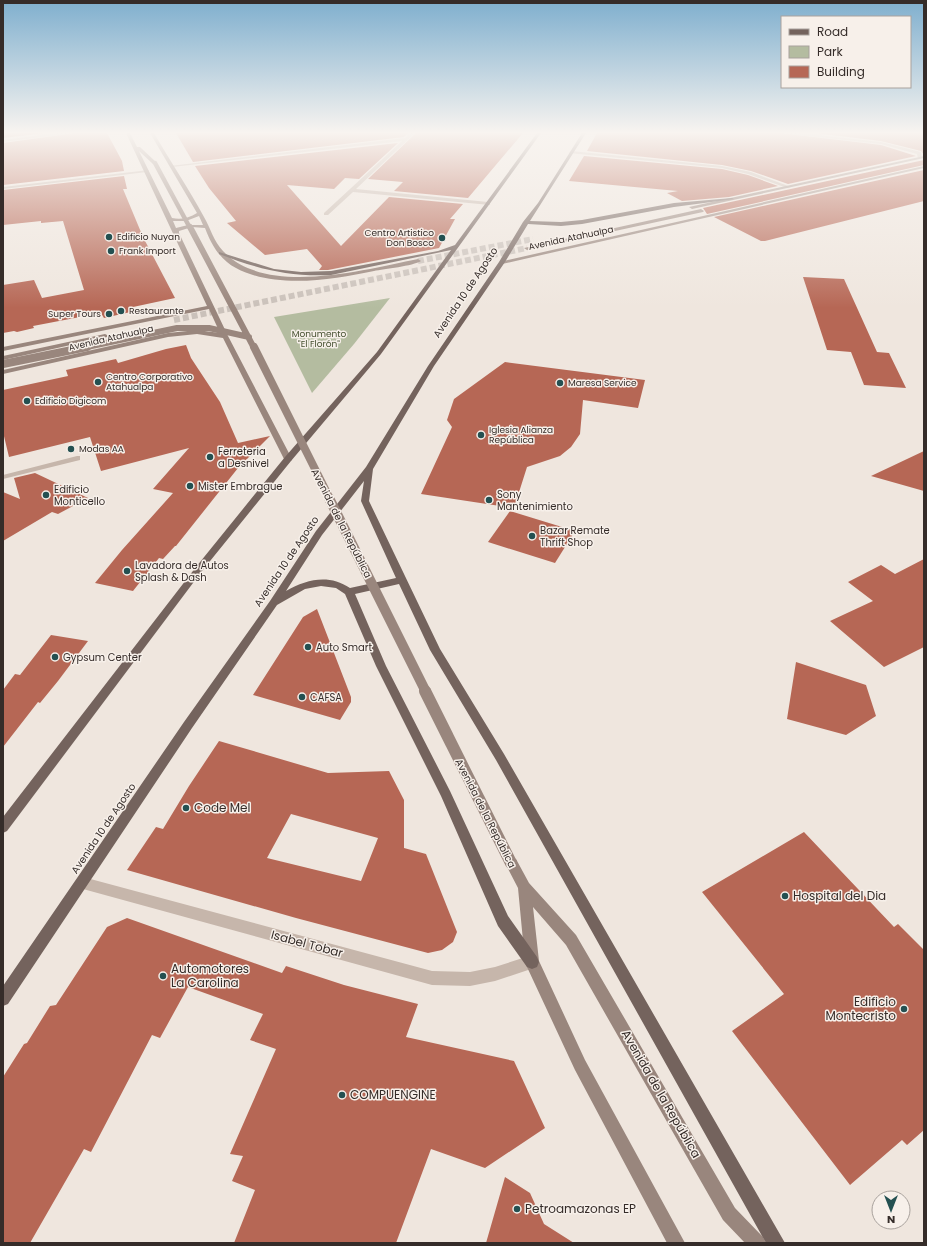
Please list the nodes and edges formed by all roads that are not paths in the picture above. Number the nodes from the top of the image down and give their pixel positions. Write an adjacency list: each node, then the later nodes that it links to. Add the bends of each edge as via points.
1 (156, 191): 15 (main road, Avenida de la República)
2 (172, 191): 28 (main road, Avenida de la República, bridge)
3 (187, 191): 13 (main road)
4 (351, 191): 14 (street)
5 (363, 191): 12 (street)
6 (497, 191): 12 (main road)
7 (546, 191): 16 (main road, Avenida 10 de Agosto)
8 (766, 191): 11 (main road, Avenida Atahualpa)
9 (792, 191): 21 (main road, Avenida Atahualpa)
10 (813, 191): 24 (main road, Avenida Atahualpa, via 609,240)
11 (732, 199): 16 (main road, via 674,205 582,222); 17 (main road, Avenida Atahualpa)
12 (488, 204): 20 (main road)
13 (200, 213): 15 (main road, via 192,218 180,220 170,219); 18 (main road)
14 (326, 214)
15 (168, 216): 19 (main road, Avenida de la República)
16 (526, 222): 24 (main road, Avenida 10 de Agosto)
17 (617, 222)
18 (207, 227): 19 (main road, via 183,228); 22 (main road)
19 (176, 233): 25 (main road, Avenida de la República)
20 (458, 246): 22 (main road, via 439,252 323,273 290,273 265,269); 34 (main road, via 379,353)
21 (527, 248)
22 (221, 253): 23 (main road, via 238,268 250,274 288,279 337,276)
23 (418, 261)
24 (502, 262): 35 (main road, Avenida 10 de Agosto, via 431,366)
25 (211, 307): 27 (main road, Avenida de la República); 29 (main road, Avenida Atahualpa)
26 (174, 320): 30 (main road, Avenida Atahualpa)
27 (225, 336): 32 (main road, Avenida Atahualpa, via 197,332 168,335); 34 (main road, Avenida de la República)
28 (249, 337): 31 (main road, bridge, via 208,328 177,328); 42 (main road, Avenida de la República, bridge)
29 (3, 349)
30 (3, 358)
31 (3, 364)
32 (3, 372)
33 (77, 458): 36 (street)
34 (288, 459): 40 (main road, via 170,607)
35 (370, 468): 37 (main road, via 365,501); 39 (main road, Avenida 10 de Agosto, via 319,533)
36 (3, 477)
37 (402, 580): 38 (main road); 47 (main road, via 434,650 500,757)
38 (349, 592): 39 (main road, via 342,586 324,581 298,588); 43 (main road, via 381,666 446,795 503,921)
39 (273, 603): 41 (main road, Avenida 10 de Agosto)
40 (3, 826)
41 (83, 883): 43 (street, Isabel Tobar, via 432,978 470,979); 44 (main road, Avenida 10 de Agosto)
42 (524, 887): 43 (main road, Avenida de la República); 46 (main road, Avenida de la República, via 571,940 729,1214)
43 (532, 962): 45 (main road, Avenida de la República, via 580,1065)
44 (3, 999)
45 (676, 1243)
46 (757, 1243)
47 (776, 1243)

